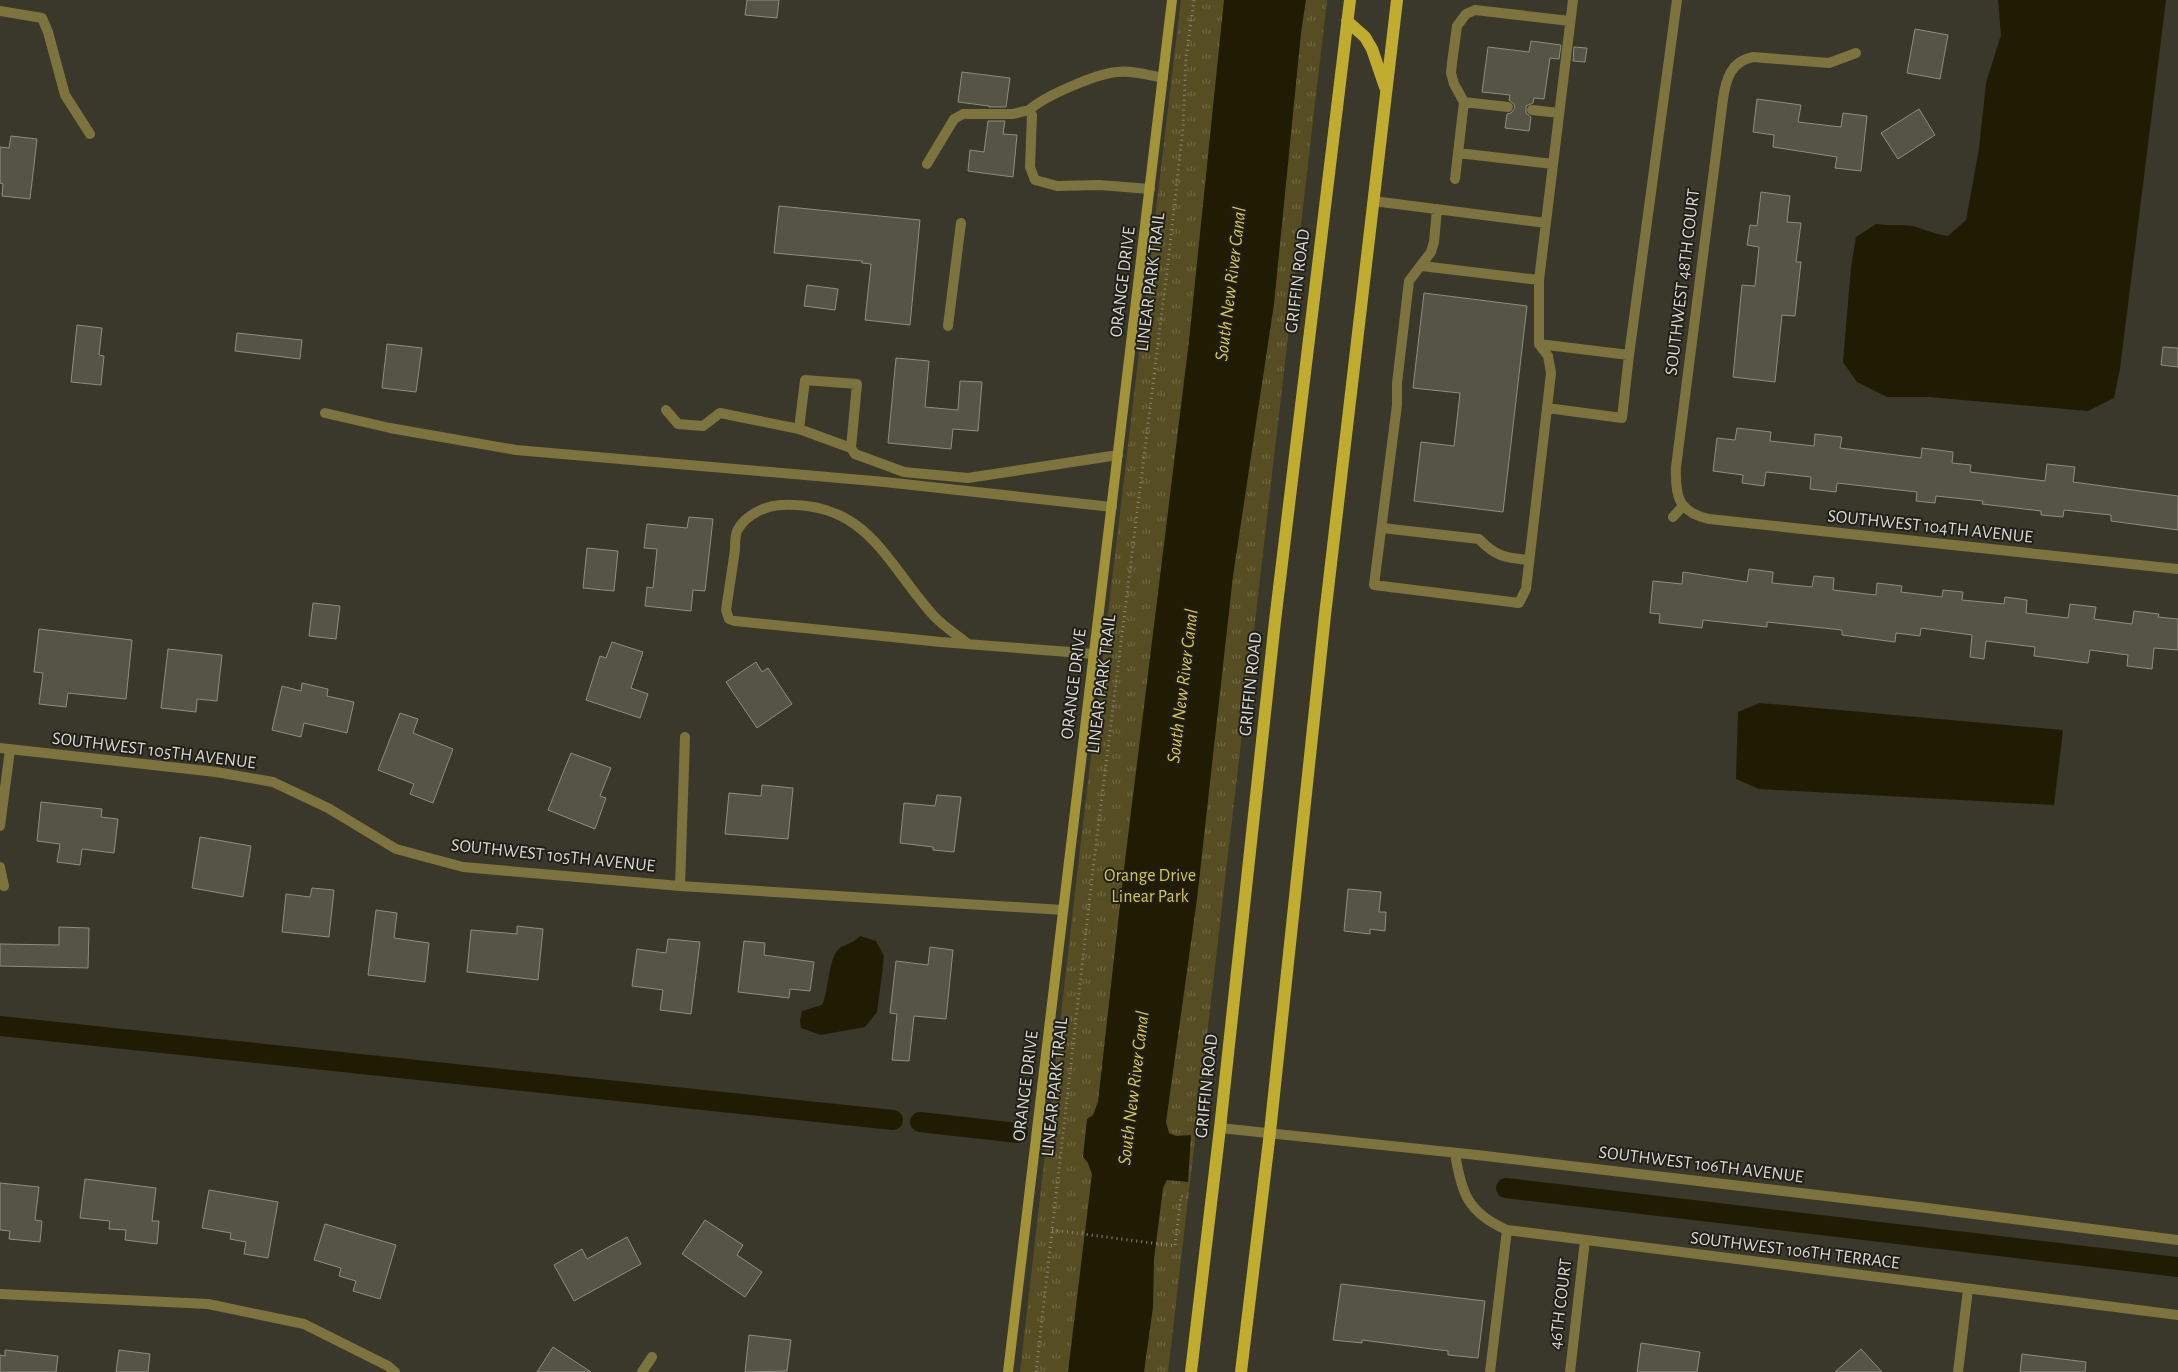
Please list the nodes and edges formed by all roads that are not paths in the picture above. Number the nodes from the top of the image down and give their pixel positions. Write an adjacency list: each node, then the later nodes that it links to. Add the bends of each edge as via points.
1 (1172, 0): 10 (street, ORANGE DRIVE)
2 (1350, 0): 7 (main road, GRIFFIN ROAD)
3 (1397, 0): 11 (main road)
4 (1573, 0): 8 (street)
5 (1677, 0): 31 (street)
6 (0, 11): 17 (street, via 42,18 65,95)
7 (1347, 21): 11 (main road, via 1369,43); 53 (main road, GRIFFIN ROAD)
8 (1570, 21): 12 (street, via 1475,10 1466,14 1457,26 1451,73); 16 (street)
9 (1856, 53): 38 (street, SOUTHWEST 48TH COURT, via 1829,63 1763,56 1744,58 1729,75 1723,99 1676,467 1676,485)
10 (1163, 78): 14 (street, via 1116,72 1038,102); 22 (street, ORANGE DRIVE)
11 (1386, 89): 23 (main road)
12 (1464, 102): 13 (street); 18 (street)
13 (1508, 107)
14 (1029, 110): 19 (street, via 1006,114 963,114 954,119); 22 (street, via 1032,114 1030,167 1035,180 1057,186 1099,184)
15 (1532, 110): 16 (street)
16 (1559, 113): 20 (street)
17 (90, 134)
18 (1458, 153): 20 (street); 21 (street)
19 (927, 164)
20 (1553, 164): 26 (street)
21 (1455, 180)
22 (1150, 189): 37 (street, ORANGE DRIVE)
23 (1373, 201): 24 (street); 54 (main road)
24 (1437, 209): 26 (street); 27 (street, via 1434,242)
25 (961, 223): 29 (street)
26 (1546, 223): 28 (street)
27 (1422, 266): 28 (street); 41 (street, via 1409,282)
28 (1539, 280): 30 (street)
29 (948, 326)
30 (1538, 344): 31 (street); 32 (street, via 1548,356 1552,373)
31 (1629, 355): 32 (street, via 1622,418)
32 (1547, 408): 42 (street)
33 (666, 410): 35 (street, via 678,424 703,426 720,413)
34 (325, 414): 39 (street, via 516,450 885,482)
35 (799, 429): 36 (street); 36 (street, via 805,380 856,384)
36 (851, 448): 37 (street, via 855,454 904,472 968,478)
37 (1118, 455): 39 (street, ORANGE DRIVE)
38 (1683, 506): 40 (street); 43 (street, SOUTHWEST 104TH AVENUE, via 1698,517 1709,519)
39 (1112, 507): 45 (street, ORANGE DRIVE)
40 (1673, 517)
41 (1382, 528): 42 (street, via 1479,539 1503,557); 42 (street, via 1374,585 1519,603 1526,589)
42 (1529, 560)
43 (2178, 570)
44 (968, 644): 44 (street, via 934,616 876,540 850,520 819,508 770,506 749,518 737,531 726,610 729,619 735,622); 45 (street)
45 (1094, 654): 52 (street, ORANGE DRIVE)
46 (685, 737): 51 (street)
47 (5, 749): 48 (street); 51 (street, SOUTHWEST 105TH AVENUE, via 216,772 274,782 328,808 396,849 462,867)
48 (0, 826)
49 (0, 867): 50 (street)
50 (4, 886)
51 (680, 886): 52 (street, SOUTHWEST 105TH AVENUE)
52 (1063, 910): 65 (street, ORANGE DRIVE)
53 (1220, 1128): 54 (street, SOUTHWEST 106TH AVENUE); 66 (main road, GRIFFIN ROAD)
54 (1270, 1132): 55 (street, SOUTHWEST 106TH AVENUE); 67 (main road)
55 (1455, 1152): 56 (street, SOUTHWEST 106TH TERRACE, via 1459,1179 1467,1200 1478,1215); 58 (street, SOUTHWEST 106TH AVENUE)
56 (1506, 1230): 57 (street, SOUTHWEST 106TH TERRACE); 68 (street)
57 (1585, 1240): 59 (street, SOUTHWEST 106TH TERRACE); 69 (street, 46TH COURT)
58 (2178, 1240)
59 (1968, 1289): 61 (street, SOUTHWEST 106TH TERRACE); 70 (street)
60 (0, 1294): 63 (street, via 208,1304 304,1324)
61 (2178, 1315)
62 (652, 1357): 64 (street)
63 (395, 1372)
64 (642, 1372)
65 (1008, 1372)
66 (1191, 1372)
67 (1242, 1372)
68 (1490, 1372)
69 (1570, 1372)
70 (1958, 1372)

